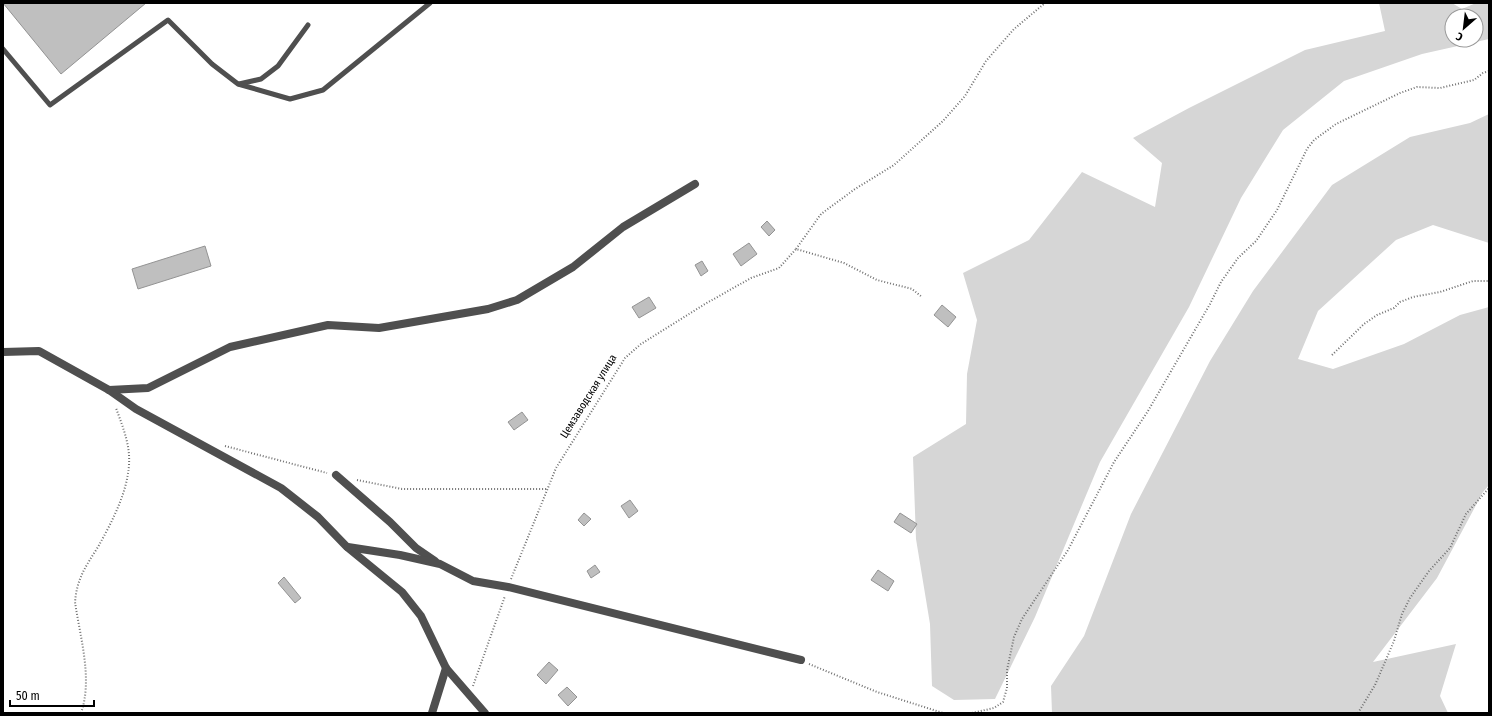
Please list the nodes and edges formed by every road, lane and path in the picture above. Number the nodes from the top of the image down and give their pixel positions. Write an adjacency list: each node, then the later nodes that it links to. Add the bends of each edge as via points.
1 (430, 3): 6 (lane, via 323,90 290,99)
2 (1045, 3): 8 (path, Цемзаводская улица, via 1014,29 986,61 965,96 943,121 894,164 821,214)
3 (308, 25): 6 (lane, via 278,66 261,79)
4 (3, 49): 6 (lane, via 50,105 168,20 212,64)
5 (1489, 71): 28 (path, via 1474,80 1440,88 1417,87 1400,93 1336,124 1314,140 1256,241 1238,258 1221,282 1148,411 1114,462 1068,550 1022,619 1014,637 1003,702 994,708)
6 (238, 84)
7 (695, 184): 13 (street, via 623,227 574,267 517,300 488,309 379,328 328,325 230,347 148,388)
8 (796, 249): 10 (path, via 844,263 877,280 912,289); 17 (path, Цемзаводская улица, via 779,268 751,278 705,304 641,344 625,358 556,468)
9 (1489, 281): 12 (path, via 1473,281 1400,302 1364,324)
10 (922, 297)
11 (3, 352): 13 (street, via 39,351)
12 (1332, 355)
13 (109, 390): 18 (street, via 136,409 281,488 318,517); 24 (path, via 117,408 129,455 126,481 117,508 86,564 76,592 75,602 85,666 84,705)
14 (225, 446): 15 (path)
15 (336, 475): 17 (path, via 402,490); 19 (street, via 416,548)
16 (1489, 488): 29 (path, via 1466,514 1450,548 1429,571 1410,598 1375,685)
17 (548, 489): 20 (path, Цемзаводская улица)
18 (347, 547): 19 (street); 22 (street, via 402,592 421,616)
19 (440, 564): 20 (street, via 474,581)
20 (508, 588): 21 (street); 23 (path, Цемзаводская улица)
21 (801, 660): 27 (path, via 877,692)
22 (446, 668): 23 (street); 25 (street)
23 (469, 695): 26 (street)
24 (81, 713)
25 (432, 713)
26 (485, 713)
27 (943, 713)
28 (972, 713)
29 (1358, 713)

